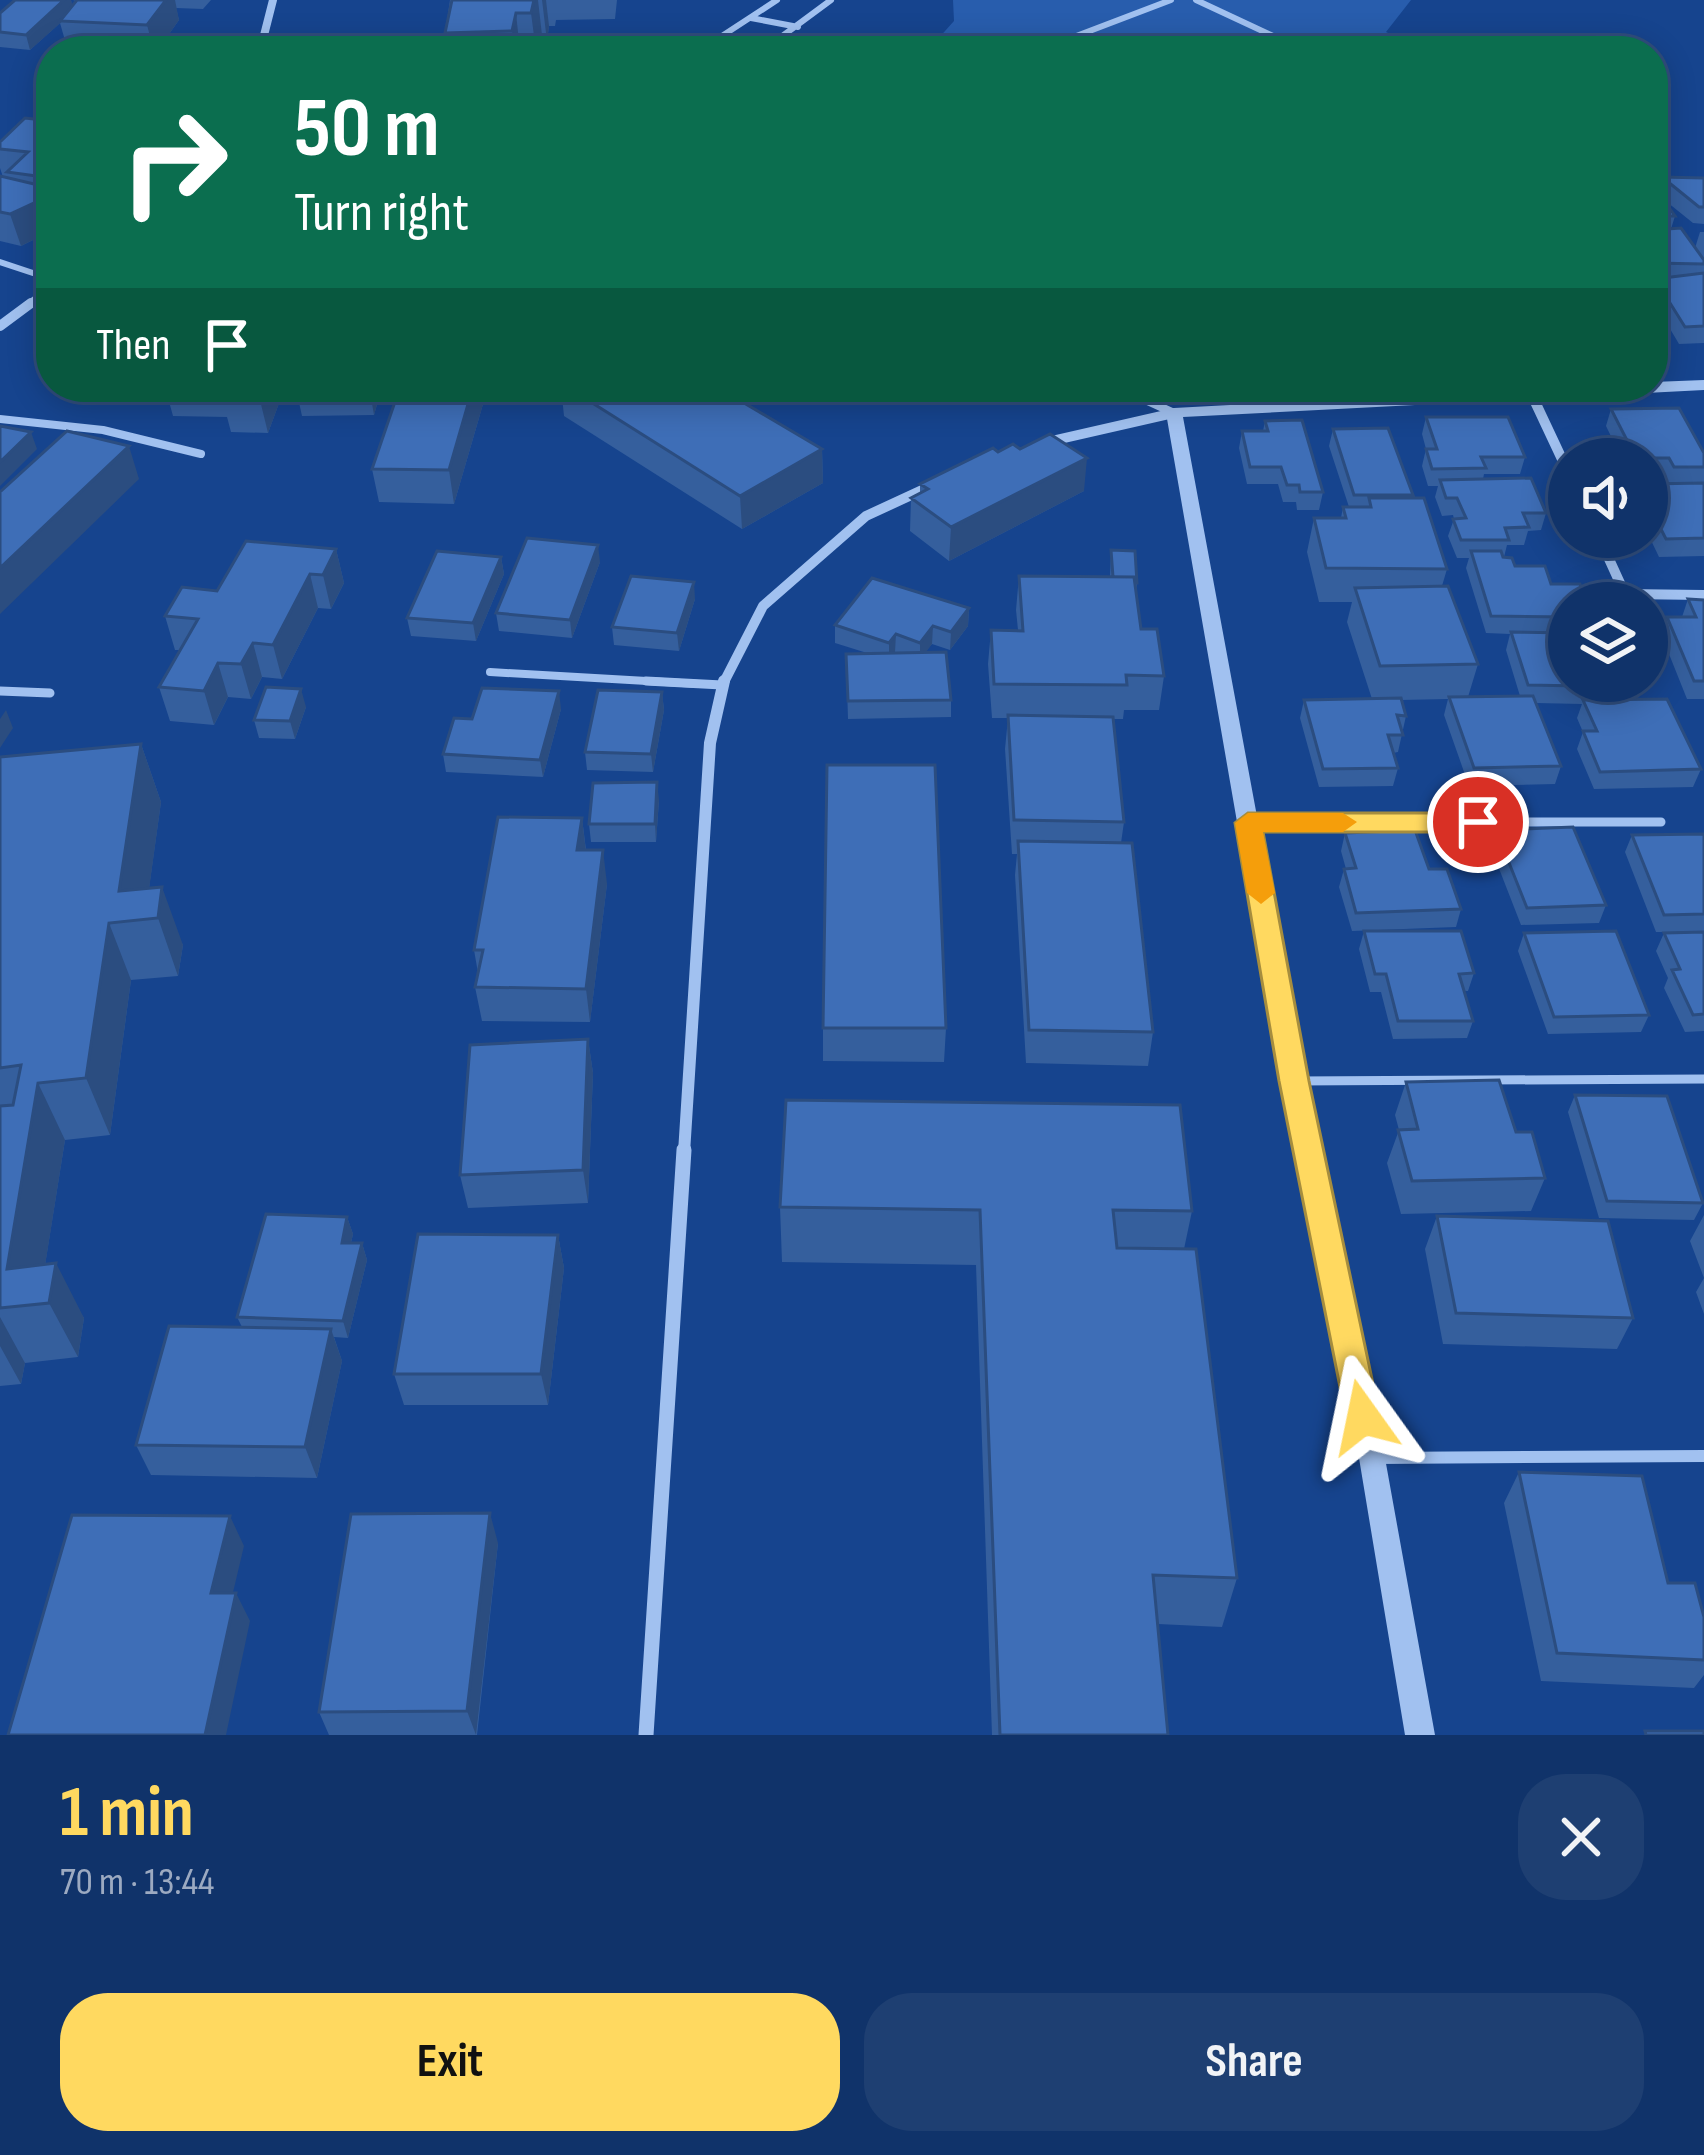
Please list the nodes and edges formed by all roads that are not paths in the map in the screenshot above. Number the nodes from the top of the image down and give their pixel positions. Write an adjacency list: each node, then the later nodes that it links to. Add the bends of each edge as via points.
1 (274, 0): 8 (street)
2 (777, 0): 6 (lane)
3 (831, 0): 7 (lane)
4 (1171, 0): 11 (lane)
5 (1196, 0): 12 (lane)
6 (751, 18): 7 (lane); 9 (lane)
7 (798, 28): 10 (lane)
8 (264, 36)
9 (723, 36)
10 (785, 36)
11 (1076, 36)
12 (1273, 36)
13 (0, 262): 14 (lane)
14 (36, 274)
15 (36, 299): 16 (street)
16 (0, 326)
17 (1704, 385): 18 (street)
18 (1668, 386)
19 (1150, 402): 22 (lane)
20 (1352, 402): 22 (street)
21 (1535, 402): 24 (street)
22 (1174, 413): 25 (street); 35 (street)
23 (0, 418): 26 (lane, via 103,430)
24 (1552, 438)
25 (1030, 447)
26 (201, 454)
27 (947, 478): 31 (street, via 866,516 763,606)
28 (1609, 558): 29 (street, via 1625,594)
29 (1704, 595)
30 (490, 671): 31 (lane)
31 (722, 685): 40 (street, via 710,743)
32 (0, 691): 33 (lane)
33 (50, 693)
34 (1661, 822): 35 (lane)
35 (1248, 823): 37 (street)
36 (1704, 1078): 37 (lane)
37 (1294, 1081): 39 (street)
38 (1704, 1456): 39 (lane)
39 (1372, 1459): 41 (street)
40 (646, 1735)
41 (1420, 1735)

